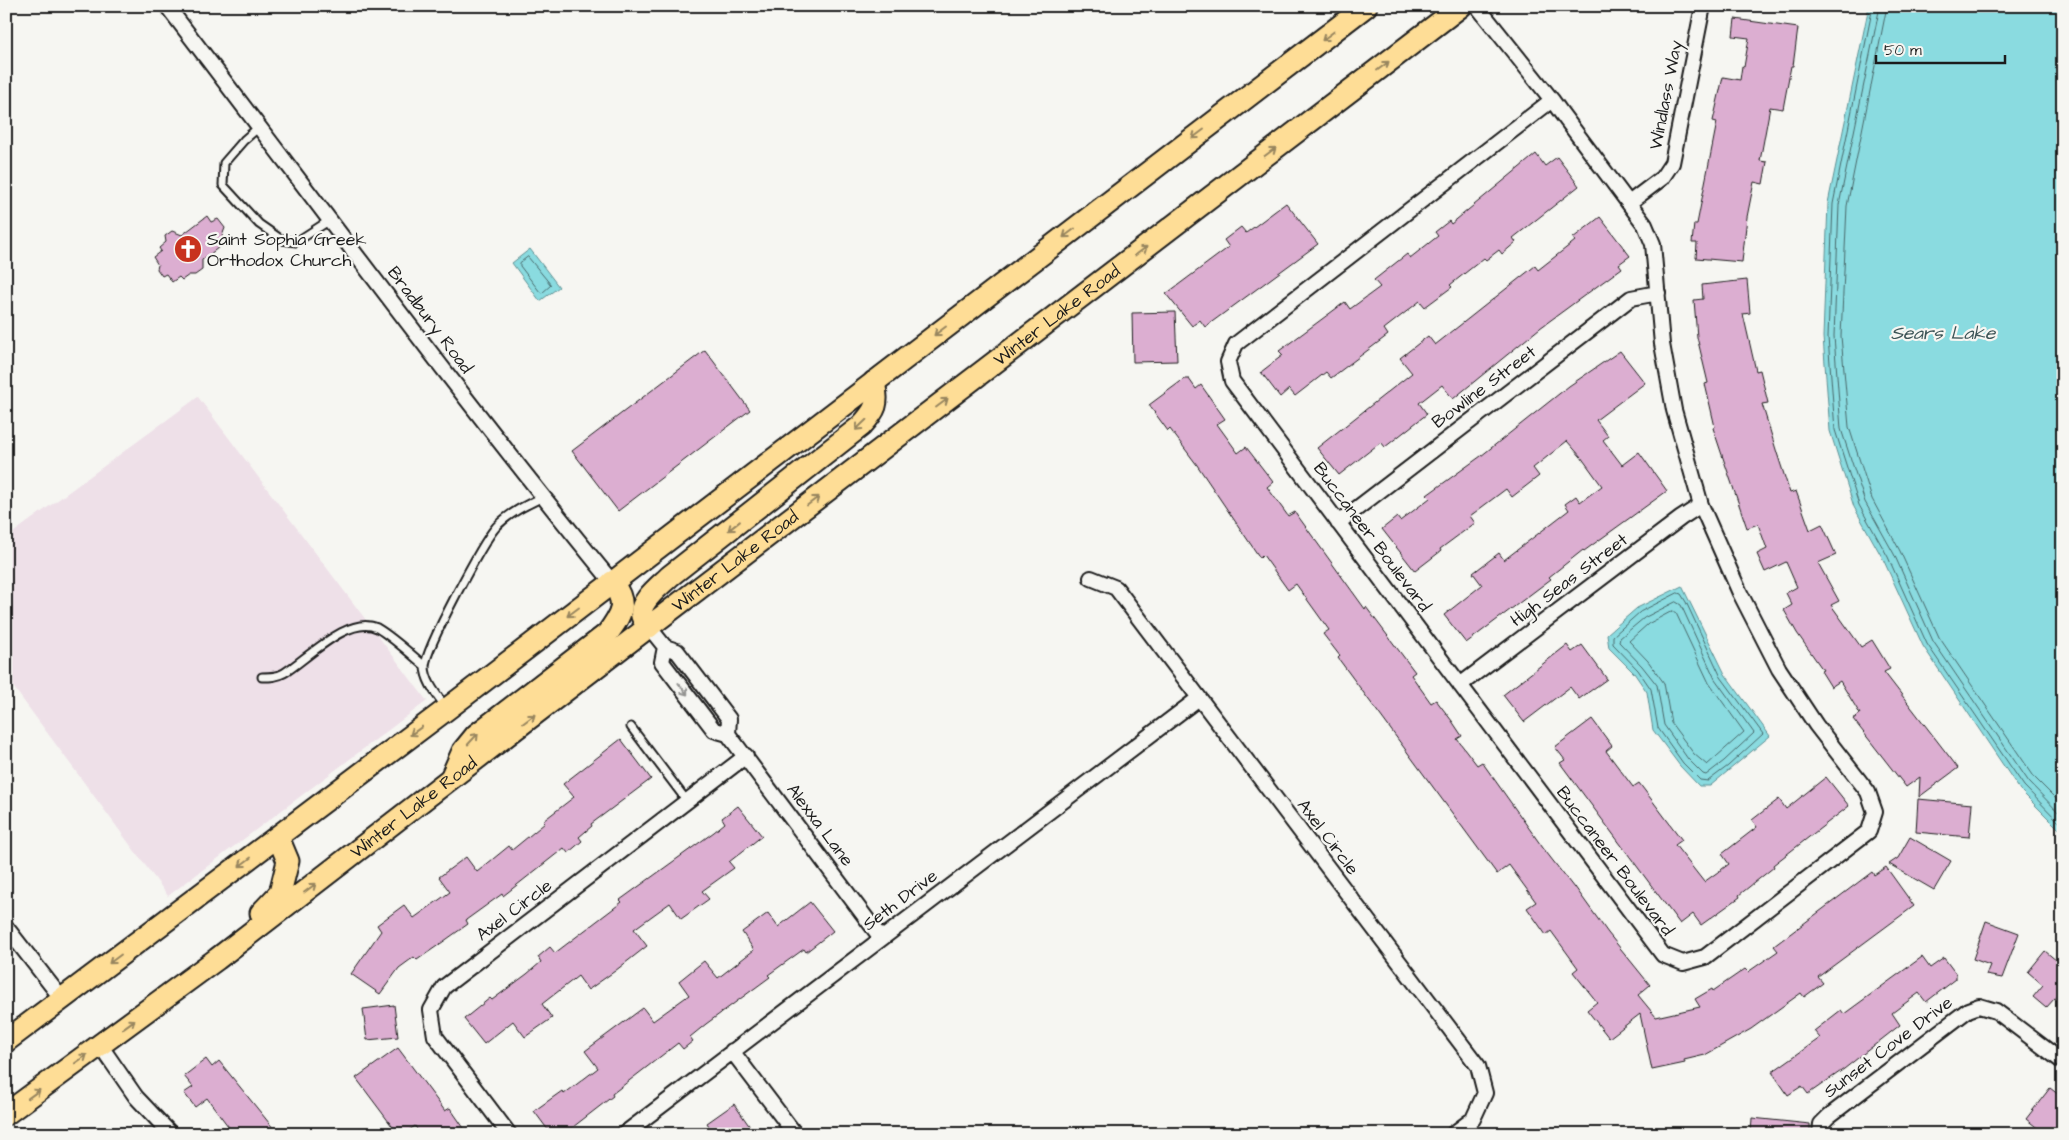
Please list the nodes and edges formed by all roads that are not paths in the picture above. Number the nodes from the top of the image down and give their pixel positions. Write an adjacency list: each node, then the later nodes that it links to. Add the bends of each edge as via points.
1 (167, 6): 7 (street, Bradbury Road)
2 (1366, 6): 11 (main road, one-way to 11)
3 (1461, 6): 17 (main road, Winter Lake Road, one-way to 3)
4 (1477, 6): 6 (street, Buccaneer Boulevard)
5 (1703, 6): 8 (street, Windlass Way, via 1672,163 1662,178)
6 (1552, 100): 8 (street, Buccaneer Boulevard); 14 (street, Buccaneer Boulevard, via 1236,344 1228,362 1232,382)
7 (260, 127): 9 (street, Bradbury Road); 9 (lane, via 224,163 223,185 259,224 282,240 296,242)
8 (1629, 203): 10 (street, Buccaneer Boulevard, via 1645,225 1653,244)
9 (331, 220): 12 (street, Bradbury Road, via 426,348)
10 (1658, 293): 13 (street, Buccaneer Boulevard, via 1662,344 1674,410); 14 (street, Bowline Street, via 1631,298)
11 (874, 382): 16 (main road); 17 (main road, one-way to 17, via 878,398 873,413 861,426 649,596 642,610)
12 (544, 496): 16 (street, Bradbury Road); 18 (lane, via 514,512 495,528 465,578)
13 (1701, 505): 20 (street, High Seas Street); 20 (street, Buccaneer Boulevard, via 1778,669 1816,726 1868,792 1875,812 1869,831 1705,957 1683,963 1663,955)
14 (1338, 523): 20 (street, Buccaneer Boulevard)
15 (1090, 578): 21 (street, Axel Circle, via 1116,588)
16 (612, 582): 22 (main road, one-way to 22); 25 (main road, one-way to 16, via 462,751 476,735 607,634 621,612 622,602)
17 (649, 627): 24 (street, Alexxa Lane, via 665,647 662,662 714,730 728,734); 25 (main road, Winter Lake Road, one-way to 17)
18 (425, 666): 19 (lane, via 377,628 366,625 338,634 283,673 273,678); 22 (lane, via 427,679)
19 (262, 677)
20 (1460, 685)
21 (1199, 698): 29 (street, Seth Drive); 41 (street, Axel Circle, via 1478,1066 1485,1092 1473,1119)
22 (447, 709): 27 (main road, one-way to 27)
23 (631, 727): 26 (lane)
24 (746, 756): 26 (street, Axel Circle); 29 (street, Alexxa Lane)
25 (449, 781): 31 (main road, Winter Lake Road, one-way to 25)
26 (687, 801): 38 (street, Axel Circle, via 444,987 431,1010 435,1036)
27 (278, 837): 30 (main road, one-way to 30); 31 (main road, via 288,861 280,893 248,926)
28 (6, 927): 30 (street)
29 (881, 938): 34 (street, Seth Drive)
30 (62, 999): 32 (main road)
31 (159, 1002): 33 (main road, Winter Lake Road, one-way to 31)
32 (6, 1041)
33 (100, 1045): 36 (main road, Winter Lake Road, one-way to 33); 37 (street, via 136,1097)
34 (732, 1051): 39 (street, Seth Drive); 40 (street)
35 (2063, 1062): 42 (street, Sunset Cove Drive, via 1996,1011 1979,1006 1968,1010 1829,1116 1822,1124)
36 (6, 1114)
37 (171, 1134)
38 (509, 1134)
39 (624, 1134)
40 (795, 1134)
41 (1453, 1134)
42 (1820, 1134)

